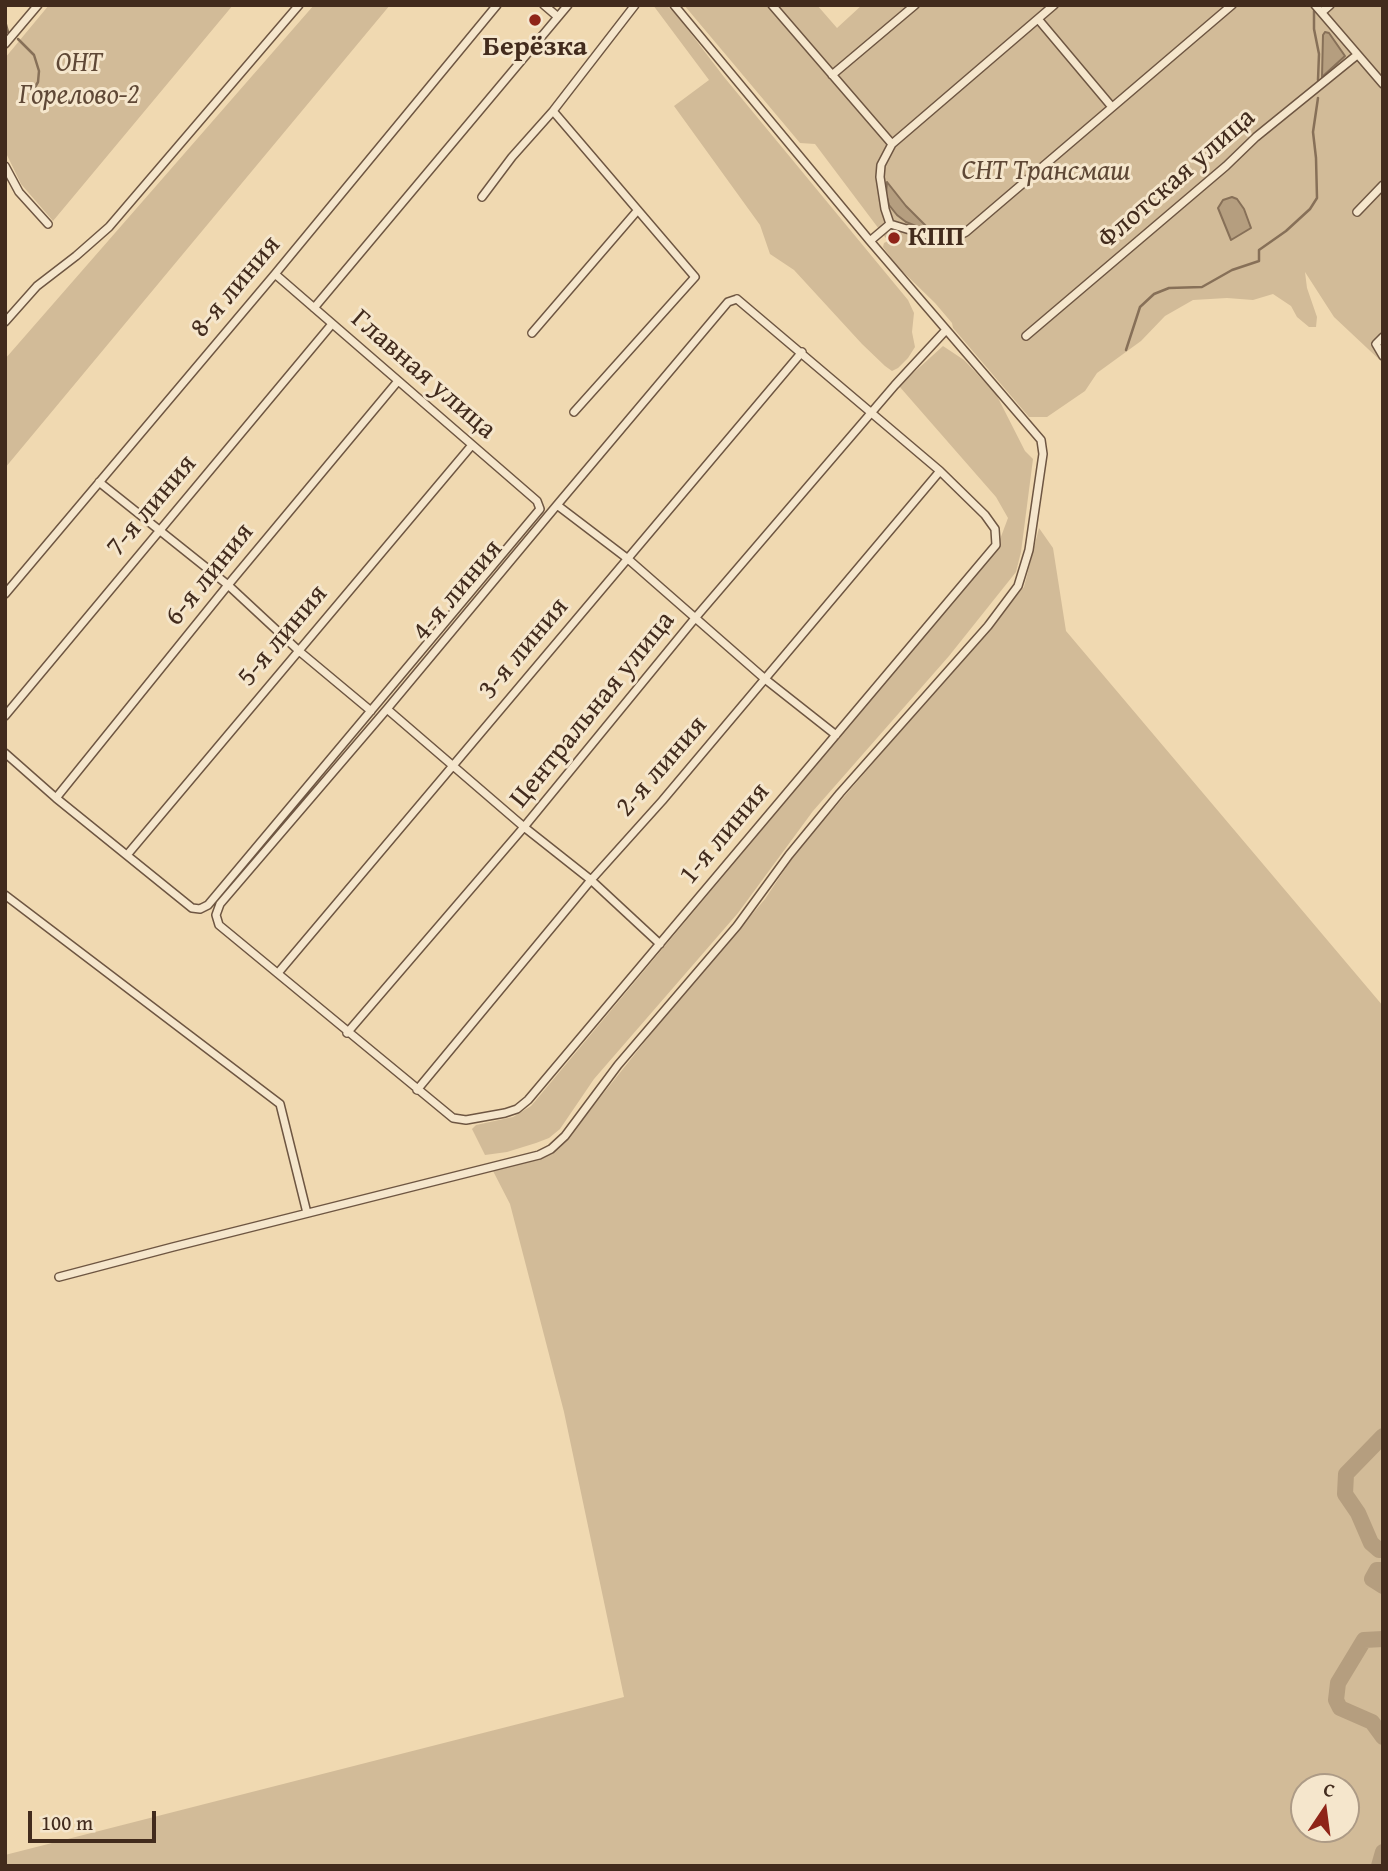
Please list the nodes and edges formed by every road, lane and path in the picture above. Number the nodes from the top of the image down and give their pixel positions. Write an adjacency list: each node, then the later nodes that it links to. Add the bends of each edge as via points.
1 (38, 5): 17 (street)
2 (299, 5): 34 (street, via 109,227 37,286)
3 (497, 5): 32 (street, 8-я линия)
4 (544, 5): 15 (street)
5 (568, 5): 15 (street)
6 (635, 5): 22 (street)
7 (674, 5): 31 (street)
8 (772, 5): 19 (street)
9 (915, 5): 19 (street)
10 (1054, 5): 16 (street)
11 (1232, 5): 21 (street)
12 (1315, 5): 14 (street)
13 (1330, 5): 14 (street)
14 (1322, 12): 18 (street)
15 (558, 17): 33 (street)
16 (1038, 19): 21 (street); 23 (street)
17 (5, 44)
18 (1357, 55): 20 (street); 38 (street, Флотская улица)
19 (832, 75): 23 (street)
20 (1383, 84)
21 (1112, 107): 30 (street, via 966,232 943,240)
22 (553, 111): 26 (street); 27 (street)
23 (892, 144): 30 (street, via 880,177)
24 (5, 166): 29 (street, via 19,192)
25 (1383, 184): 28 (street)
26 (482, 197)
27 (637, 211): 37 (street); 43 (street, via 695,277)
28 (1357, 212)
29 (47, 224)
30 (890, 224): 31 (street)
31 (870, 241): 36 (street)
32 (275, 274): 33 (street, Главная улица); 47 (street, 8-я линия)
33 (314, 308): 35 (street, Главная улица)
34 (5, 322)
35 (332, 324): 42 (street, Главная улица); 49 (street, 7-я линия)
36 (946, 330): 44 (street, Центральная улица); 71 (street, via 1041,440 1043,454 1029,550 1018,586 1004,606 840,793 737,926 551,1149)
37 (532, 333)
38 (1027, 336)
39 (1383, 337): 41 (street, via 1376,344)
40 (802, 352): 44 (street); 48 (street, 4-я линия, via 737,299 729,302); 50 (street, 3-я линия)
41 (1383, 356)
42 (398, 381): 45 (street, Главная улица); 51 (street, 6-я линия)
43 (574, 412)
44 (871, 413): 46 (street); 53 (street, Центральная улица)
45 (472, 444): 54 (street, 5-я линия); 57 (street, Главная улица, via 537,501 540,509)
46 (940, 471): 55 (street, 2-я линия); 59 (street, 1-я линия, via 985,515 995,529 996,545)
47 (99, 482): 49 (street); 52 (street, 8-я линия)
48 (557, 505): 50 (street); 56 (street, 4-я линия)
49 (160, 529): 51 (street); 58 (street, 7-я линия)
50 (628, 559): 53 (street); 61 (street, 3-я линия)
51 (228, 585): 54 (street); 62 (street, 6-я линия)
52 (5, 594)
53 (696, 617): 55 (street); 63 (street, Центральная улица)
54 (299, 650): 57 (street); 64 (street, 5-я линия)
55 (765, 679): 59 (street); 65 (street, 2-я линия)
56 (387, 709): 61 (street); 68 (street, 4-я линия, via 220,904 219,925)
57 (370, 711): 64 (street, via 208,905 192,908)
58 (5, 716)
59 (836, 735): 67 (street, 1-я линия)
60 (5, 753): 62 (street)
61 (452, 765): 63 (street); 68 (street, 3-я линия)
62 (56, 798): 64 (street)
63 (524, 827): 65 (street); 69 (street, Центральная улица)
64 (127, 855)
65 (592, 880): 67 (street); 70 (street, 2-я линия)
66 (5, 895): 71 (street, via 280,1104)
67 (660, 944): 70 (street, 1-я линия, via 517,1109 466,1120 453,1118)
68 (278, 973): 69 (street)
69 (347, 1033): 70 (street)
70 (417, 1090)
71 (307, 1213): 72 (street)
72 (60, 1277)

